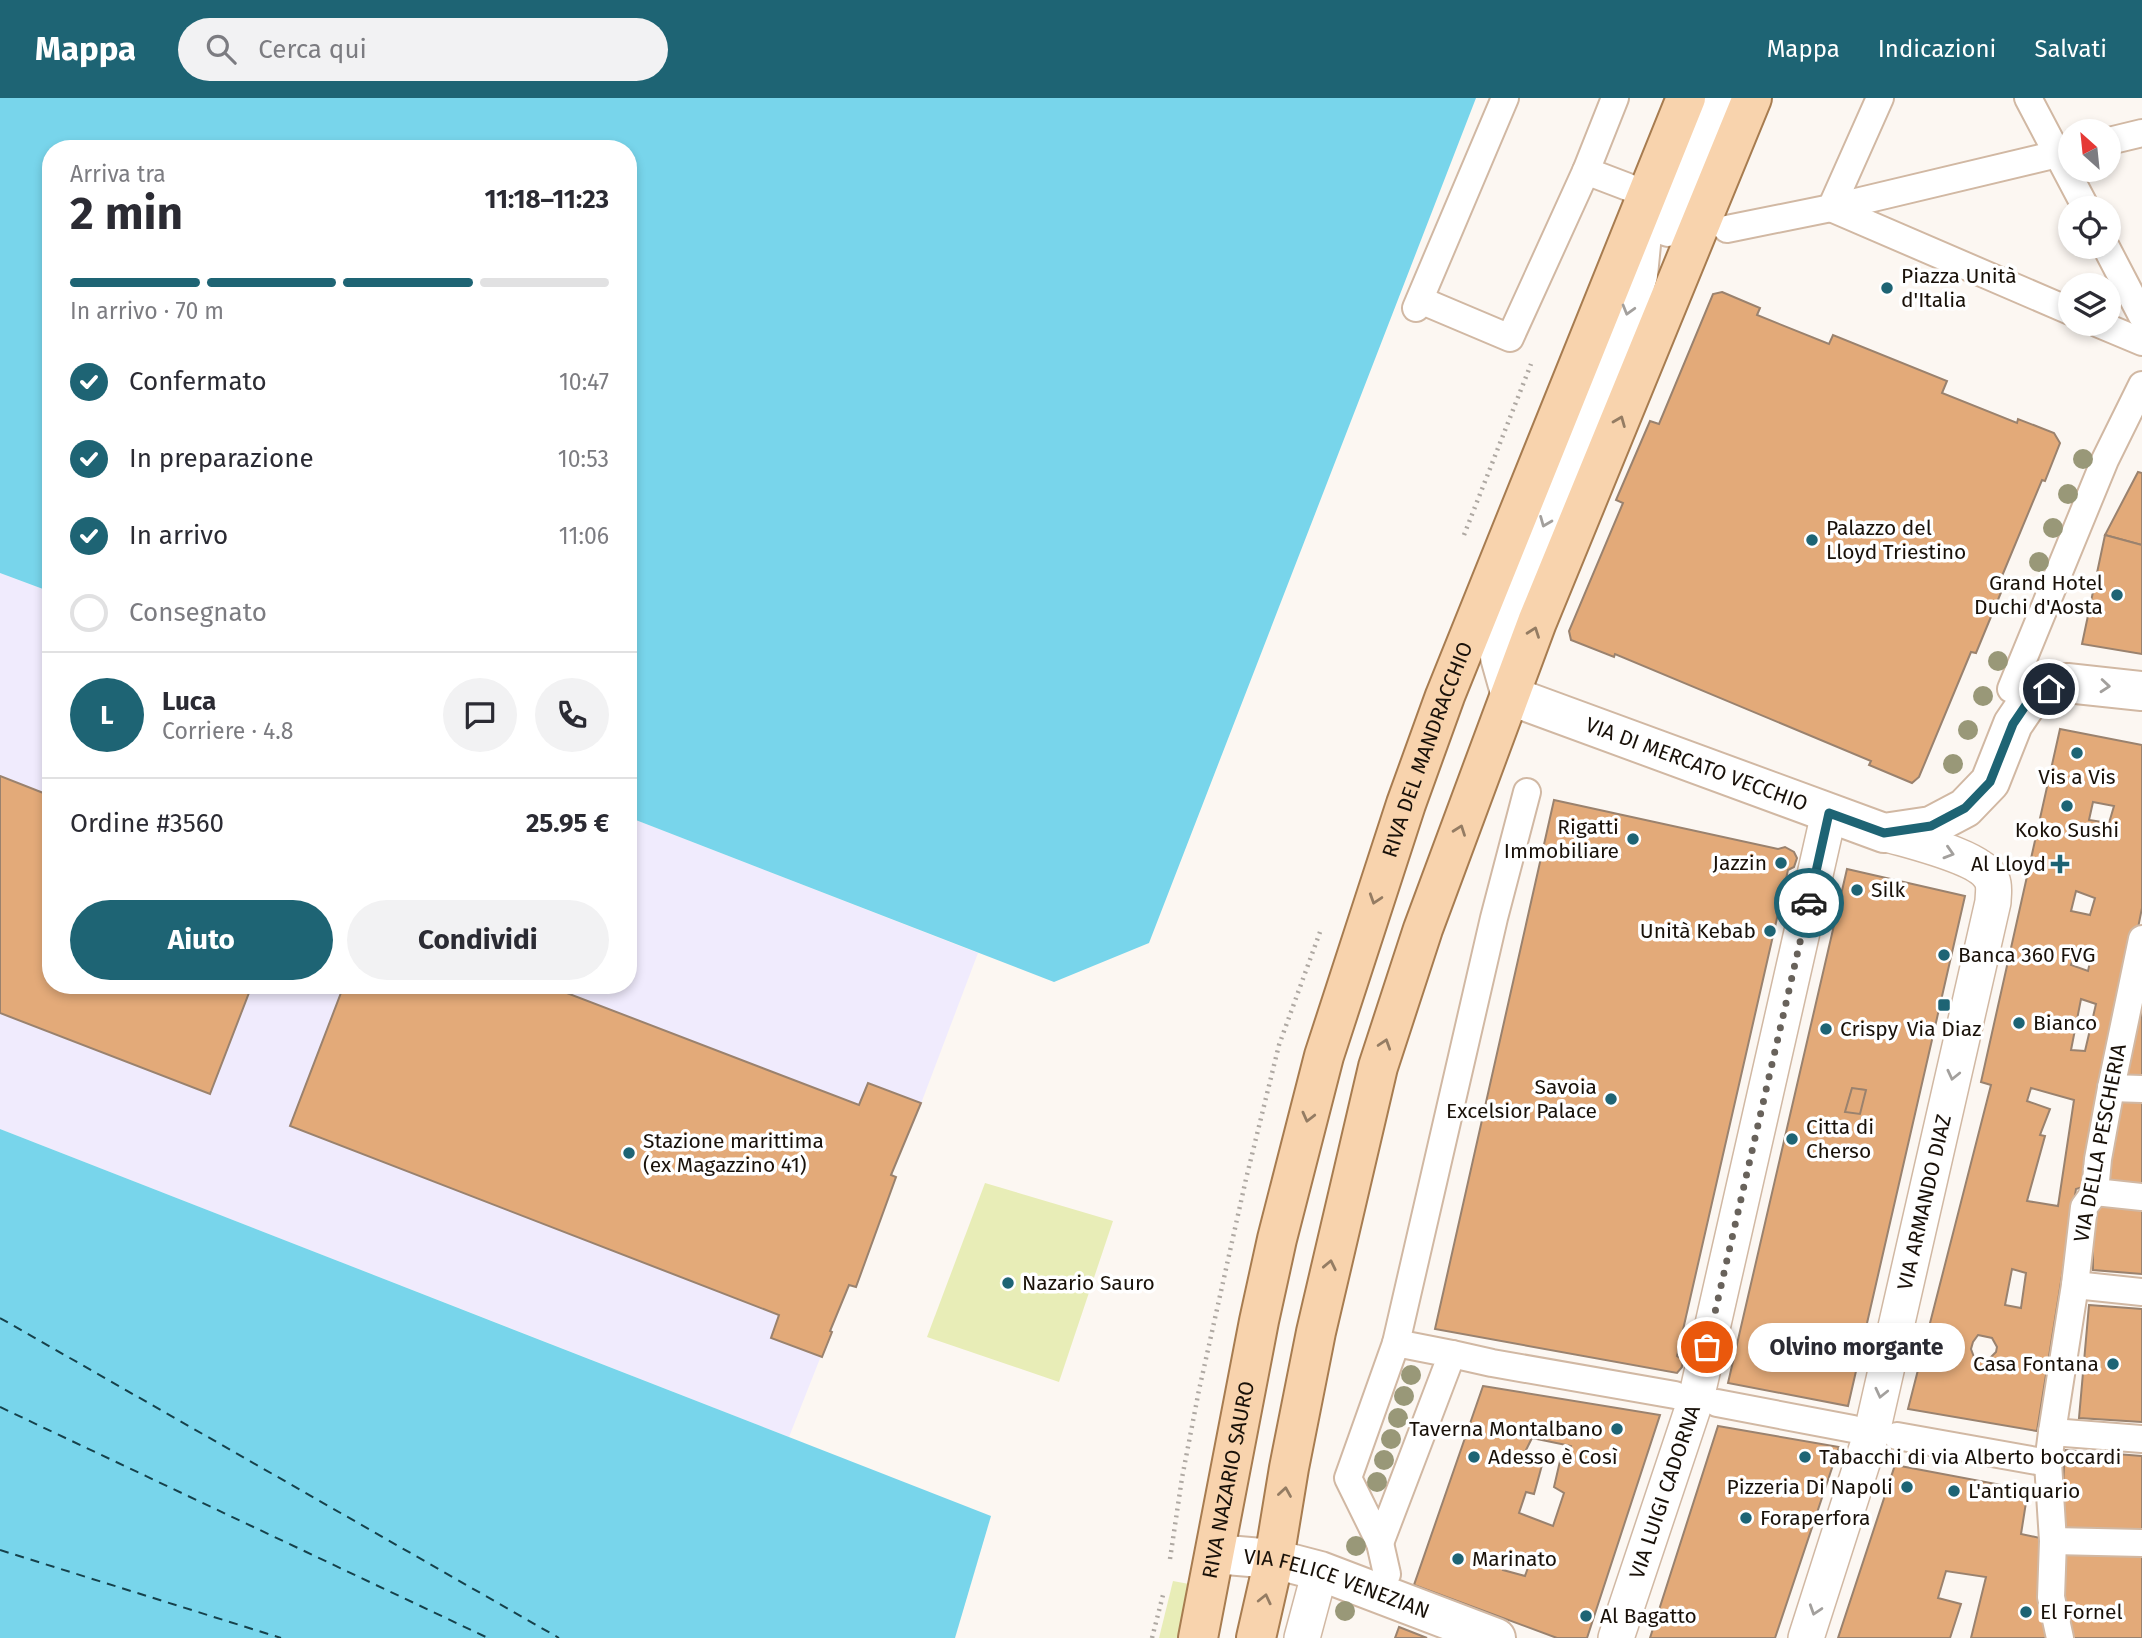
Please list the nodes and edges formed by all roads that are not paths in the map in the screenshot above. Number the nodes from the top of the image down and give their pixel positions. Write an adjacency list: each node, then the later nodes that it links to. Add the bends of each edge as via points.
1 (1505, 98): 13 (street, via 1418,304 1510,338)
2 (1615, 98): 13 (street)
3 (1686, 98): 14 (main road, RIVA DEL MANDRACCHIO)
4 (1709, 98): 5 (street, via 1658,230 1672,232)
5 (1726, 98)
6 (1752, 98): 16 (main road)
7 (1880, 98): 15 (street)
8 (2028, 98): 11 (street)
9 (2142, 133): 10 (street)
10 (2121, 138)
11 (2058, 143)
12 (2058, 153): 15 (street)
13 (1586, 171): 14 (street)
14 (1637, 191): 25 (main road, one-way to 25, via 1638,275 1619,341 1503,628 1500,657); 36 (main road, RIVA DEL MANDRACCHIO, one-way to 36, via 1406,804 1324,1056)
15 (1831, 208): 16 (street); 18 (street)
16 (1715, 224): 25 (main road, one-way to 16, via 1537,622)
17 (2112, 259): 19 (street)
18 (2058, 307)
19 (2142, 316)
20 (2121, 333): 21 (street)
21 (2142, 342)
22 (2142, 386): 23 (street, via 2105,460)
23 (2011, 689)
24 (2142, 691): 28 (main road, one-way to 24, via 1931,826 1965,808 1990,782 2013,724 2028,702 2049,689 2067,683)
25 (1511, 696): 27 (main road, VIA DI MERCATO VECCHIO); 50 (main road, one-way to 25, via 1316,1332 1378,1066 1423,929)
26 (1520, 802): 37 (street)
27 (1829, 813): 28 (main road, VIA DI MERCATO VECCHIO); 57 (street, VIA LUIGI CADORNA, via 1696,1399)
28 (1884, 833): 58 (street, VIA ARMANDO DIAZ, one-way to 58, via 1982,868 1992,880 1993,902 1872,1432)
29 (2142, 939): 30 (street, VIA DELLA PESCHERIA)
30 (2111, 1088): 31 (street); 32 (street, VIA DELLA PESCHERIA)
31 (2142, 1089)
32 (2095, 1192): 33 (street); 34 (street, VIA DELLA PESCHERIA, via 2084,1207)
33 (2142, 1197)
34 (2075, 1284): 35 (street); 42 (street, VIA DELLA PESCHERIA)
35 (2142, 1292)
36 (1259, 1321): 49 (main road, RIVA NAZARIO SAURO)
37 (1396, 1343): 38 (street); 47 (street, via 1336,1476)
38 (1452, 1354): 39 (street); 47 (street)
39 (1675, 1395)
40 (1717, 1403): 41 (street)
41 (1853, 1429)
42 (2052, 1432): 44 (street); 45 (street, VIA DELLA PESCHERIA)
43 (1897, 1436): 45 (street)
44 (2142, 1439)
45 (2048, 1463): 46 (street, VIA DELLA PESCHERIA)
46 (2053, 1541): 48 (street); 59 (street, VIA DELLA PESCHERIA, via 2051,1597)
47 (1380, 1543): 52 (street)
48 (2142, 1543)
49 (1215, 1554): 50 (main road, VIA FELICE VENEZIAN); 53 (main road, RIVA NAZARIO SAURO)
50 (1275, 1559): 51 (main road, VIA FELICE VENEZIAN); 54 (main road, one-way to 50)
51 (1320, 1571): 55 (street); 56 (main road, VIA FELICE VENEZIAN)
52 (1387, 1574)
53 (1198, 1638)
54 (1256, 1638)
55 (1301, 1638)
56 (1496, 1638)
57 (1616, 1638)
58 (1806, 1638)
59 (2060, 1638)

